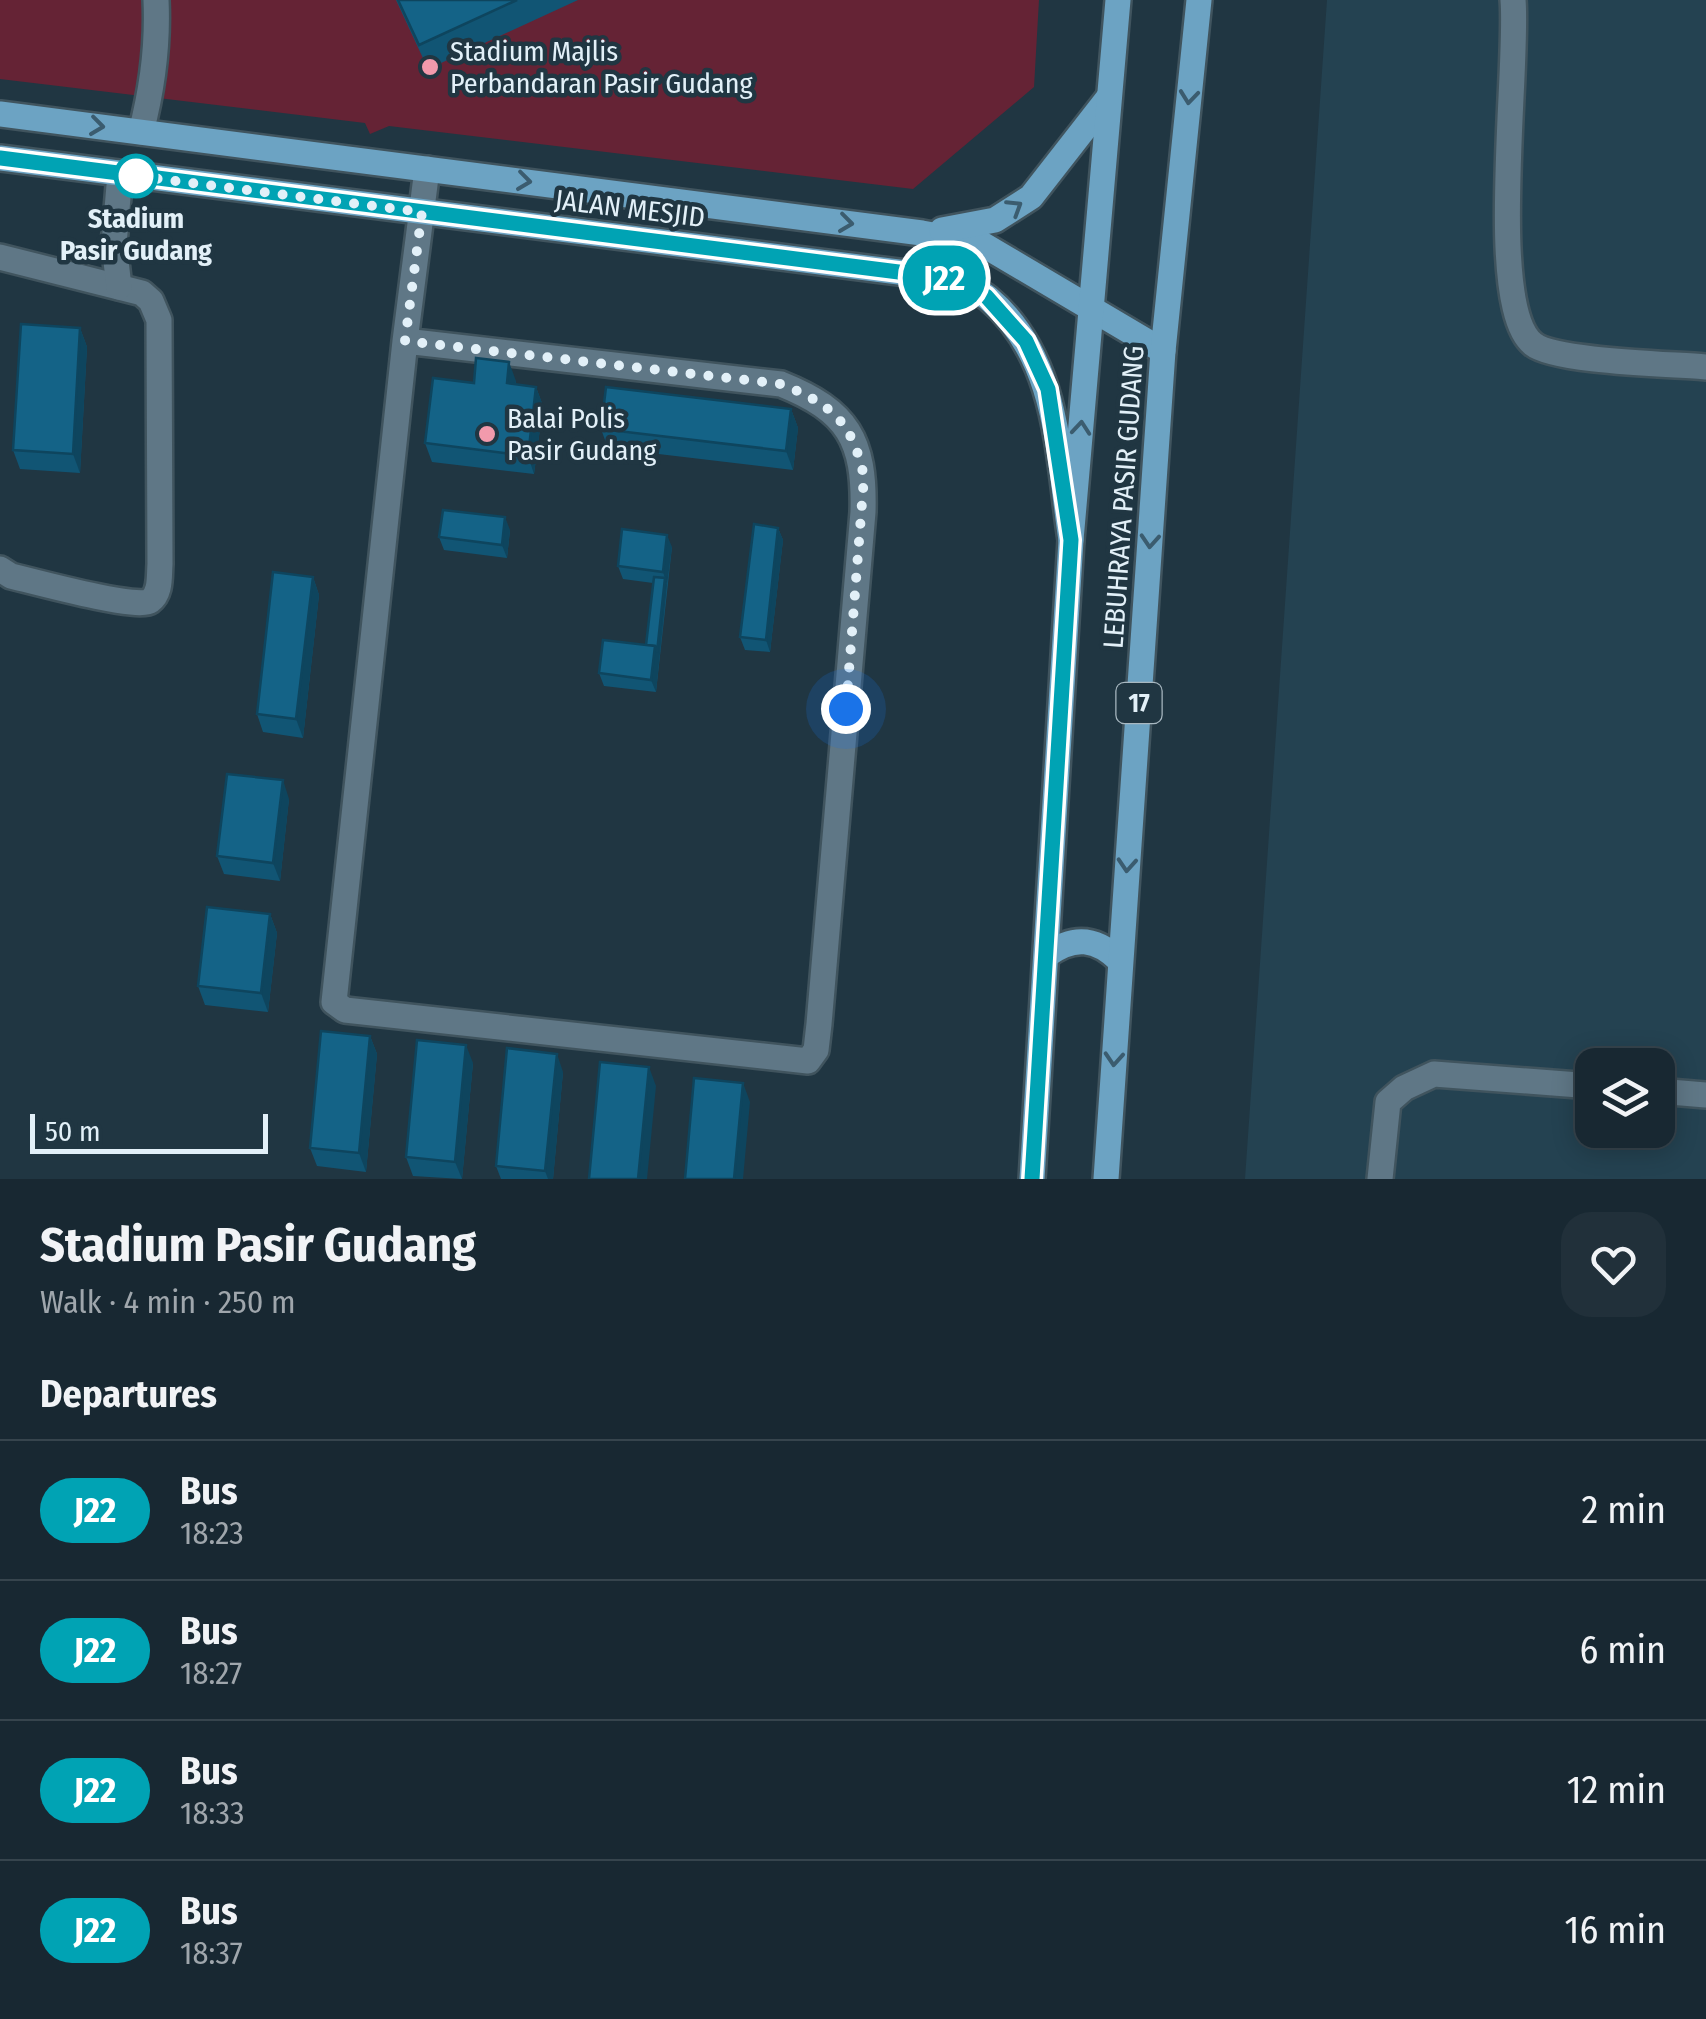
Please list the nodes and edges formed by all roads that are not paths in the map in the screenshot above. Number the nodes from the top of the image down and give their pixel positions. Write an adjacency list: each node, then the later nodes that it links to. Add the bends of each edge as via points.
1 (156, 0): 7 (street)
2 (1118, 0): 5 (main road, LEBUHRAYA PASIR GUDANG)
3 (1199, 0): 17 (main road, LEBUHRAYA PASIR GUDANG / 17, one-way to 17)
4 (1514, 0): 18 (street, via 1507,246 1516,321 1534,345 1562,355)
5 (1110, 97): 12 (main road, one-way to 5, via 994,220 1031,197); 15 (main road, LEBUHRAYA PASIR GUDANG)
6 (0, 114): 7 (main road, JALAN MESJID, one-way to 7)
7 (141, 132): 9 (main road, JALAN MESJID)
8 (0, 158): 10 (main road, JALAN MESJID)
9 (427, 169): 11 (street); 12 (main road, JALAN MESJID, one-way to 12)
10 (120, 174): 11 (main road, JALAN MESJID); 14 (street, via 114,244)
11 (422, 212): 16 (street); 19 (main road, JALAN MESJID, via 946,278 986,296 1026,341 1048,389)
12 (922, 233): 15 (main road, JALAN MESJID, via 982,244)
13 (0, 257): 14 (street)
14 (119, 286): 20 (street, via 147,296 159,320 158,588 140,604)
15 (1092, 308): 17 (main road, JALAN MESJID); 19 (main road, LEBUHRAYA PASIR GUDANG, one-way to 15)
16 (405, 341): 16 (street, via 334,1002 345,1010 808,1061 819,1024 863,512 864,477 845,424 830,408 781,384)
17 (1163, 351): 22 (main road, LEBUHRAYA PASIR GUDANG / 17, one-way to 22)
18 (1706, 367)
19 (1071, 540): 21 (main road, LEBUHRAYA PASIR GUDANG)
20 (0, 569)
21 (1047, 955): 22 (main road, via 1077,940 1094,942); 26 (main road, LEBUHRAYA PASIR GUDANG)
22 (1120, 961): 27 (main road, LEBUHRAYA PASIR GUDANG / 17, one-way to 27)
23 (1575, 1085): 28 (street, via 1434,1074 1404,1088 1388,1102)
24 (1675, 1092): 25 (street)
25 (1706, 1094)
26 (1032, 1179)
27 (1106, 1179)
28 (1380, 1179)

